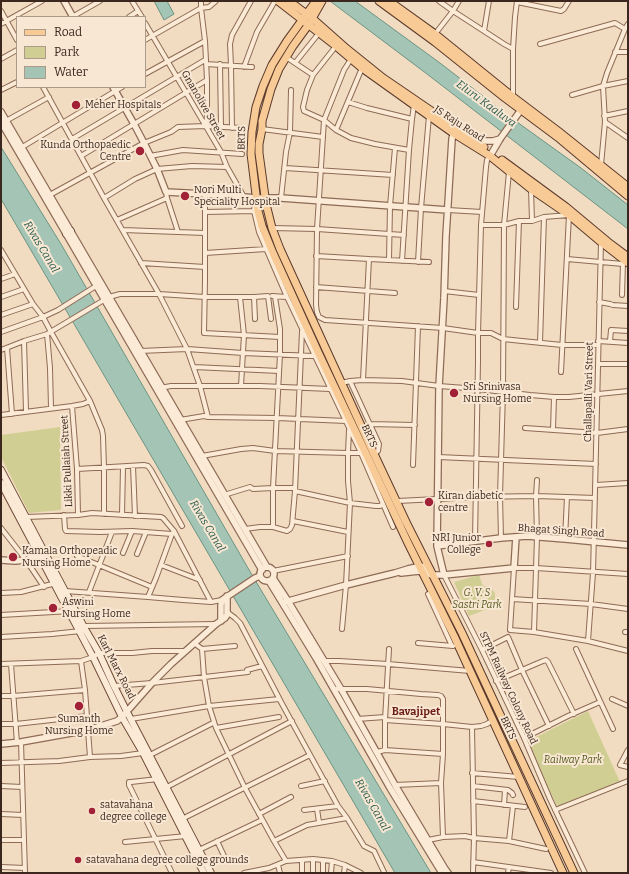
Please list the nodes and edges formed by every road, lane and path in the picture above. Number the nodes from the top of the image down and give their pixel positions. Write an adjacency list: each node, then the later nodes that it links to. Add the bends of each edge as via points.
1 (42, 1): 23 (street)
2 (64, 1): 25 (street)
3 (100, 1): 26 (street)
4 (132, 1): 21 (street)
5 (201, 1): 19 (street)
6 (216, 1): 19 (street, via 209,7)
7 (251, 1): 55 (street, via 232,35)
8 (275, 1): 56 (street, via 257,32)
9 (278, 1): 29 (main road, JS Raju Road)
10 (289, 1): 29 (main road, JS Raju Road)
11 (320, 1): 29 (main road, BRTS)
12 (379, 1): 73 (main road)
13 (439, 1): 22 (street)
14 (459, 1): 22 (street)
15 (489, 1): 35 (street)
16 (517, 1): 17 (street, via 561,11); 44 (street)
17 (569, 1)
18 (393, 2): 37 (main road)
19 (201, 8): 38 (street); 41 (street)
20 (1, 11): 30 (street)
21 (138, 11): 27 (street); 28 (street)
22 (453, 11): 35 (street); 37 (street)
23 (16, 16)
24 (16, 16): 30 (street)
25 (72, 16)
26 (75, 16)
27 (130, 16)
28 (141, 16)
29 (307, 19): 36 (main road, JS Raju Road); 48 (main road); 94 (main road, JS Raju Road); 126 (main road, BRTS, via 287,41 272,65 264,80 256,107 251,144)
30 (6, 22): 31 (street); 39 (street)
31 (1, 24)
32 (628, 24): 34 (street)
33 (146, 26): 38 (street, Gnanolive Street)
34 (625, 29): 42 (street, via 615,24); 46 (street)
35 (484, 31): 44 (street)
36 (320, 32): 43 (main road, JS Raju Road); 53 (street)
37 (435, 34): 73 (main road)
38 (152, 36): 40 (street); 51 (street, Gnanolive Street)
39 (16, 38)
40 (146, 39)
41 (205, 41): 51 (street); 52 (street)
42 (540, 44)
43 (336, 46): 50 (main road, JS Raju Road); 60 (street)
44 (513, 49): 73 (street)
45 (16, 51): 49 (street)
46 (615, 52): 47 (street); 65 (street)
47 (628, 52)
48 (286, 57): 53 (street); 92 (main road, via 270,88)
49 (1, 59)
50 (351, 59): 58 (main road, JS Raju Road); 83 (street)
51 (168, 62): 59 (street); 61 (street, Gnanolive Street)
52 (206, 62): 54 (street); 61 (street); 62 (street)
53 (295, 63): 60 (street)
54 (220, 64): 55 (street); 89 (street)
55 (231, 65): 56 (street); 90 (street)
56 (244, 67): 57 (street)
57 (252, 67)
58 (362, 68): 74 (street); 75 (main road, JS Raju Road)
59 (146, 73)
60 (313, 75): 83 (street, via 303,107 304,111)
61 (177, 77): 70 (street, Gnanolive Street); 76 (street)
62 (207, 80): 70 (street); 88 (street)
63 (628, 81): 65 (street)
64 (16, 82): 68 (street)
65 (603, 86): 71 (street); 81 (street)
66 (44, 88): 72 (street)
67 (114, 89): 76 (street); 85 (street)
68 (1, 90)
69 (291, 90): 95 (street)
70 (185, 93): 87 (street); 88 (street, Gnanolive Street)
71 (572, 96)
72 (49, 97): 84 (street); 85 (street)
73 (513, 100): 77 (main road)
74 (348, 102): 82 (street); 93 (street)
75 (414, 105): 80 (main road, JS Raju Road); 82 (street)
76 (125, 108): 87 (street); 98 (street)
77 (523, 108): 99 (street); 110 (main road); 123 (main road)
78 (628, 111): 81 (street)
79 (1, 112): 84 (street)
80 (429, 116): 94 (main road, JS Raju Road); 132 (street)
81 (604, 116): 86 (street)
82 (412, 118): 104 (street)
83 (324, 120): 93 (street); 96 (street)
84 (3, 122): 103 (street)
85 (63, 122): 98 (street); 103 (street)
86 (605, 122): 97 (street); 110 (street)
87 (134, 124): 101 (street); 108 (street)
88 (206, 126): 89 (street); 101 (street, via 178,127); 105 (street, Gnanolive Street)
89 (221, 127): 90 (street)
90 (232, 128): 91 (street)
91 (242, 128)
92 (262, 129): 95 (street); 127 (main road, via 259,153)
93 (336, 130): 102 (street, via 358,141)
94 (455, 130): 100 (main road, JS Raju Road); 107 (main road, JS Raju Road); 133 (street)
95 (290, 132): 96 (street); 112 (street)
96 (323, 137): 114 (street)
97 (628, 137)
98 (72, 139): 108 (street)
99 (500, 139): 100 (street); 107 (street)
100 (476, 141): 107 (main road, JS Raju Road)
101 (144, 143): 109 (street); 116 (street)
102 (395, 148): 104 (street); 117 (street)
103 (20, 149): 122 (street)
104 (409, 150): 131 (street)
105 (221, 152): 106 (street); 109 (street, via 182,150); 111 (street, Gnanolive Street)
106 (242, 154)
107 (490, 154): 115 (main road, JS Raju Road); 136 (street, via 486,167); 163 (main road, JS Raju Road, via 566,207 608,242)
108 (81, 156): 116 (street)
109 (150, 156): 113 (street)
110 (601, 165): 118 (main road)
111 (227, 167): 113 (street); 124 (street, Gnanolive Street)
112 (285, 168): 114 (street); 128 (street)
113 (157, 169): 121 (street); 125 (street)
114 (321, 171): 117 (street); 129 (street)
115 (509, 171): 119 (main road, JS Raju Road); 142 (street)
116 (90, 173): 122 (street); 125 (street)
117 (393, 175): 130 (street)
118 (628, 188)
119 (531, 189): 137 (main road, JS Raju Road); 141 (street)
120 (205, 194): 121 (street); 124 (street); 134 (street)
121 (166, 195): 139 (street); 147 (street)
122 (47, 196): 148 (street)
123 (628, 196)
124 (244, 197): 126 (street)
125 (104, 198): 139 (street)
126 (257, 198): 127 (street); 135 (street); 330 (main road, BRTS, via 260,221 268,243)
127 (266, 198): 128 (street); 144 (main road)
128 (281, 198): 129 (street)
129 (319, 201): 130 (street); 145 (street)
130 (390, 206): 131 (street); 150 (street)
131 (406, 207): 132 (street); 151 (street)
132 (421, 208): 133 (street); 164 (street)
133 (448, 210): 136 (street); 175 (street)
134 (205, 212): 135 (street); 149 (street)
135 (254, 212): 153 (street)
136 (482, 212): 143 (street)
137 (569, 215): 138 (street); 152 (main road, JS Raju Road); 159 (street)
138 (544, 217): 141 (street); 209 (street)
139 (117, 220): 146 (street)
140 (519, 221): 141 (street); 142 (street); 191 (street)
141 (532, 221)
142 (504, 224): 143 (street); 206 (street)
143 (481, 225): 181 (street)
144 (272, 228): 145 (street); 229 (main road)
145 (317, 229): 150 (street); 156 (street)
146 (122, 230): 147 (street); 167 (street)
147 (178, 232): 149 (street)
148 (69, 233): 171 (street); 187 (street)
149 (205, 233): 155 (street)
150 (389, 234): 151 (street); 160 (street)
151 (404, 235): 162 (street)
152 (601, 242): 163 (main road, JS Raju Road); 166 (street, Challapalli Vari Street)
153 (266, 249): 155 (street); 185 (street)
154 (1, 250): 157 (street)
155 (205, 253): 168 (street)
156 (316, 256): 158 (street); 172 (street)
157 (6, 259): 161 (street); 169 (street)
158 (369, 259): 160 (street); 174 (street)
159 (567, 259): 166 (street); 212 (street)
160 (389, 260): 162 (street)
161 (1, 261)
162 (402, 261): 164 (street)
163 (626, 261): 166 (street); 178 (street)
164 (418, 262): 165 (street)
165 (429, 262)
166 (601, 262): 188 (street, Challapalli Vari Street)
167 (142, 263): 168 (street); 177 (street)
168 (205, 267): 183 (street)
169 (15, 274): 170 (street); 173 (street)
170 (1, 278)
171 (95, 286): 187 (street); 193 (street)
172 (316, 287): 174 (street); 196 (street, via 319,317 325,320)
173 (24, 289): 182 (street); 189 (street)
174 (368, 290): 176 (street); 196 (street)
175 (444, 291): 181 (street); 198 (street)
176 (395, 292)
177 (159, 294): 183 (street); 187 (street, via 120,294); 214 (street)
178 (622, 295)
179 (268, 296): 180 (street); 186 (street); 195 (street)
180 (275, 296): 185 (street); 205 (street)
181 (479, 296): 203 (street)
182 (1, 297)
183 (205, 297): 184 (street); 204 (street, via 204,333)
184 (240, 297): 186 (street); 204 (street)
185 (287, 297): 199 (street)
186 (254, 298): 194 (street)
187 (107, 299): 202 (street); 216 (street); 236 (street)
188 (599, 302): 190 (street); 210 (street, Challapalli Vari Street)
189 (33, 304): 192 (street); 193 (street)
190 (628, 306)
191 (516, 307)
192 (1, 315)
193 (43, 317): 201 (street); 202 (street)
194 (255, 319)
195 (271, 319)
196 (366, 323): 197 (street); 227 (street)
197 (418, 326): 198 (street); 230 (street)
198 (443, 328): 203 (street); 233 (street)
199 (302, 330): 219 (street); 220 (street)
200 (628, 331): 208 (street, via 611,330)
201 (1, 332)
202 (49, 333): 207 (street); 243 (street); 245 (street)
203 (478, 333): 206 (street, via 491,333); 238 (street)
204 (244, 335): 205 (street); 217 (street)
205 (280, 337): 218 (street)
206 (503, 338): 209 (street); 240 (street)
207 (24, 341): 213 (street); 246 (street)
208 (610, 341): 210 (street); 211 (street)
209 (540, 343): 212 (street)
210 (598, 343): 212 (street); 221 (street, Challapalli Vari Street)
211 (628, 343)
212 (562, 344): 226 (street)
213 (7, 348): 215 (street); 247 (street)
214 (187, 349): 216 (street); 217 (street); 223 (street)
215 (1, 350)
216 (140, 351): 236 (street)
217 (243, 353): 218 (street); 224 (street)
218 (280, 354): 219 (street); 225 (street)
219 (301, 355): 220 (street); 235 (street)
220 (314, 356): 237 (street)
221 (598, 364): 222 (street); 241 (street, Challapalli Vari Street)
222 (628, 364)
223 (194, 367): 224 (street); 231 (street)
224 (242, 369): 225 (street); 232 (street)
225 (279, 371): 234 (street)
226 (561, 372)
227 (363, 380): 228 (street); 230 (street)
228 (350, 381): 229 (street); 254 (street)
229 (342, 383): 265 (main road)
230 (416, 383): 233 (street); 255 (street)
231 (200, 386): 232 (street); 236 (street); 249 (street)
232 (241, 386): 234 (street)
233 (439, 386): 238 (street); 267 (street)
234 (278, 387): 235 (street); 250 (street)
235 (299, 387): 237 (street); 251 (street)
236 (159, 388): 252 (street); 327 (street)
237 (330, 389): 253 (street)
238 (478, 389): 240 (street); 268 (street)
239 (628, 391): 241 (street)
240 (504, 392): 242 (street); 269 (street)
241 (597, 394): 242 (street); 260 (street, Challapalli Vari Street)
242 (554, 397): 259 (street)
243 (90, 401): 244 (street); 274 (street, via 102,430)
244 (72, 406): 245 (street); 275 (street, Likki Pullaiah Street)
245 (51, 408): 246 (street)
246 (26, 412): 247 (street)
247 (12, 414): 248 (street)
248 (1, 415)
249 (208, 417): 250 (street); 252 (street)
250 (277, 418): 251 (street); 261 (street)
251 (298, 419): 253 (street); 262 (street)
252 (180, 420): 266 (street)
253 (346, 421): 258 (street)
254 (369, 424): 255 (street); 265 (street, via 379,444 378,451)
255 (415, 425): 271 (street)
256 (525, 428): 259 (street)
257 (628, 429): 260 (street)
258 (349, 430): 263 (street); 264 (street)
259 (553, 430): 260 (street)
260 (597, 433): 270 (street, Challapalli Vari Street)
261 (275, 450): 262 (street); 266 (street, via 253,448); 281 (street)
262 (296, 451): 263 (street); 282 (street)
263 (348, 453): 264 (street); 291 (street)
264 (360, 454): 292 (street)
265 (374, 454): 290 (main road)
266 (202, 456): 283 (street)
267 (438, 457): 268 (street); 289 (street)
268 (476, 459): 269 (street); 286 (street)
269 (500, 460): 270 (street); 284 (street)
270 (596, 464): 280 (street, Challapalli Vari Street)
271 (413, 465)
272 (133, 466): 273 (street); 298 (street); 300 (street, via 148,466)
273 (123, 467): 274 (street); 296 (street)
274 (104, 468): 275 (street); 295 (street)
275 (77, 469): 294 (street, Likki Pullaiah Street)
276 (1, 470): 297 (main road, Karl Marx Road)
277 (536, 480): 285 (street)
278 (1, 483): 318 (main road, Karl Marx Road)
279 (628, 483): 280 (street)
280 (596, 485): 288 (street, Challapalli Vari Street)
281 (273, 488): 282 (street); 283 (street, via 250,487); 301 (street)
282 (295, 490): 291 (street); 299 (street)
283 (224, 495): 304 (street)
284 (500, 496): 285 (street); 286 (street); 312 (street)
285 (536, 496): 287 (street); 311 (street)
286 (476, 497): 289 (street); 314 (street)
287 (567, 497): 288 (street); 313 (street)
288 (595, 498): 315 (street, Challapalli Vari Street)
289 (437, 499): 290 (street); 317 (street)
290 (398, 501): 332 (main road)
291 (350, 503): 292 (street, via 376,506); 308 (street)
292 (383, 504): 302 (street)
293 (64, 514): 294 (street); 297 (street); 306 (street, via 66,531)
294 (78, 514): 295 (street)
295 (104, 514): 296 (street)
296 (122, 515): 298 (street)
297 (26, 516): 318 (main road, Karl Marx Road)
298 (135, 516): 309 (street, via 164,518)
299 (293, 521): 301 (street, via 287,531); 308 (street)
300 (182, 526)
301 (273, 527): 304 (street)
302 (393, 527)
303 (1, 529): 324 (street)
304 (245, 529): 327 (street)
305 (132, 531): 306 (street); 307 (street); 319 (street)
306 (112, 532): 325 (street)
307 (146, 532): 309 (street); 320 (street)
308 (348, 532): 322 (street)
309 (173, 533): 326 (street); 338 (street)
310 (516, 537): 311 (street, Bhagat Singh Road); 312 (street, Bhagat Singh Road); 328 (street)
311 (537, 537): 313 (street, Bhagat Singh Road); 329 (street)
312 (501, 538): 314 (street, Bhagat Singh Road)
313 (565, 539): 315 (street, Bhagat Singh Road)
314 (475, 541): 317 (street, Bhagat Singh Road)
315 (593, 542): 316 (street, Bhagat Singh Road); 333 (street, Challapalli Vari Street)
316 (628, 545)
317 (437, 546): 335 (street)
318 (42, 553): 324 (street); 339 (main road, Karl Marx Road)
319 (123, 553)
320 (137, 554)
321 (77, 556): 325 (street)
322 (348, 556): 331 (street); 340 (street)
323 (1, 560): 324 (street)
324 (26, 560): 341 (street)
325 (99, 565): 342 (street); 344 (street)
326 (161, 565): 338 (street); 342 (street)
327 (264, 568): 331 (street, via 271,568); 336 (street)
328 (514, 568): 329 (street); 335 (street); 349 (street)
329 (536, 568): 333 (street); 350 (street)
330 (421, 569): 332 (street, via 424,566); 340 (street); 367 (main road, BRTS)
331 (273, 571): 337 (street)
332 (432, 572): 335 (street); 508 (main road)
333 (593, 572): 334 (street); 353 (street, Challapalli Vari Street)
334 (628, 574)
335 (444, 575): 371 (street, STPM Railway Colony Road)
336 (258, 577): 337 (street, via 265,581); 348 (street)
337 (271, 579): 352 (street)
338 (200, 580): 351 (street)
339 (57, 582): 341 (street); 343 (main road, Karl Marx Road); 355 (main road, Karl Marx Road)
340 (346, 585): 352 (street); 360 (street)
341 (44, 586): 345 (street, via 21,592)
342 (152, 587): 347 (street)
343 (65, 591): 344 (street); 355 (main road, Karl Marx Road)
344 (89, 592): 347 (street)
345 (1, 593)
346 (428, 594): 367 (street)
347 (148, 597): 351 (street)
348 (226, 597): 351 (street); 356 (street); 358 (street, via 221,604)
349 (512, 599): 350 (street); 361 (street, via 510,630)
350 (535, 600): 353 (street); 361 (street)
351 (211, 602)
352 (286, 602): 377 (street); 389 (street)
353 (591, 604): 354 (street); 363 (street, Challapalli Vari Street)
354 (628, 610)
355 (72, 611): 357 (street); 359 (main road, Karl Marx Road)
356 (227, 612): 358 (street, via 225,618); 381 (street, via 240,623)
357 (1, 615)
358 (218, 623): 359 (street); 365 (street)
359 (83, 629): 362 (street); 374 (main road, Karl Marx Road); 375 (main road, Karl Marx Road)
360 (342, 629)
361 (534, 632): 363 (street)
362 (1, 638)
363 (588, 641): 373 (street)
364 (418, 642): 367 (street)
365 (194, 643): 368 (street); 372 (street)
366 (235, 646): 368 (street)
367 (456, 647): 383 (main road, BRTS)
368 (202, 649): 384 (street)
369 (389, 649): 380 (street)
370 (576, 649): 396 (street)
371 (482, 650): 382 (street, via 508,637); 385 (street, STPM Railway Colony Road)
372 (185, 651): 374 (street); 386 (street)
373 (628, 651)
374 (99, 653): 375 (street); 387 (main road, Karl Marx Road)
375 (93, 657): 376 (street); 403 (main road, Karl Marx Road)
376 (81, 661): 379 (street); 390 (street)
377 (324, 661): 380 (street); 388 (street)
378 (1, 664): 379 (street)
379 (10, 664): 393 (street)
380 (388, 664): 383 (street); 391 (street)
381 (262, 666): 384 (street, via 248,671); 394 (street)
382 (522, 670): 385 (street); 400 (street, via 546,660); 413 (street)
383 (470, 671): 407 (main road, BRTS)
384 (204, 676): 386 (street); 398 (street)
385 (496, 681): 418 (street, STPM Railway Colony Road)
386 (152, 683): 387 (street); 399 (street)
387 (114, 686): 399 (main road, Karl Marx Road)
388 (341, 688): 389 (street); 391 (street); 405 (street)
389 (334, 689): 491 (street, via 387,782)
390 (85, 690): 393 (street); 401 (street)
391 (386, 691): 406 (street); 412 (street, via 441,696)
392 (1, 696): 393 (street)
393 (13, 696): 411 (street)
394 (279, 699): 398 (street); 408 (street)
395 (612, 699): 397 (street)
396 (600, 702): 400 (street); 417 (street)
397 (627, 704)
398 (209, 706): 404 (street); 409 (street)
399 (127, 712): 403 (street); 404 (main road, Karl Marx Road)
400 (574, 714): 413 (street)
401 (87, 716): 411 (street); 416 (street)
402 (279, 717): 415 (street)
403 (122, 718): 416 (street); 424 (main road, Karl Marx Road)
404 (131, 719): 427 (main road, Karl Marx Road)
405 (357, 719): 406 (street); 423 (street)
406 (385, 719): 412 (street); 421 (street)
407 (493, 720): 414 (street); 434 (main road, BRTS)
408 (292, 721): 425 (street); 428 (street)
409 (213, 722): 415 (street); 427 (street)
410 (1, 724): 411 (street)
411 (16, 724): 419 (street)
412 (443, 724): 414 (street); 426 (street)
413 (548, 726): 418 (street)
414 (472, 727): 433 (street)
415 (216, 728): 425 (street)
416 (88, 730): 419 (street); 429 (street)
417 (613, 730)
418 (524, 738): 456 (street, STPM Railway Colony Road)
419 (19, 743): 420 (street); 430 (street)
420 (1, 744)
421 (385, 750): 423 (street); 426 (street)
422 (628, 750): 432 (street, via 620,765)
423 (377, 752): 439 (street)
424 (142, 753): 427 (street); 429 (street); 435 (main road, Karl Marx Road)
425 (228, 754): 444 (street); 445 (street)
426 (443, 754): 438 (street)
427 (150, 755): 435 (main road, Karl Marx Road)
428 (310, 755): 436 (street); 445 (street)
429 (90, 757): 430 (street)
430 (22, 762): 431 (street); 443 (street)
431 (1, 763)
432 (628, 767)
433 (472, 773): 434 (street); 442 (street)
434 (519, 777): 507 (main road, BRTS)
435 (159, 779): 444 (main road, Karl Marx Road); 464 (main road, Karl Marx Road); 467 (street, via 129,782)
436 (325, 781): 441 (street); 451 (street)
437 (628, 781): 456 (street)
438 (441, 783): 439 (street); 465 (street)
439 (395, 785): 470 (street)
440 (1, 786): 443 (street)
441 (301, 786)
442 (473, 786): 446 (street); 449 (street)
443 (22, 787): 459 (street)
444 (167, 787): 460 (main road, Karl Marx Road)
445 (245, 788): 458 (street); 460 (street)
446 (505, 790): 447 (street); 450 (street)
447 (513, 795)
448 (290, 797): 458 (street)
449 (473, 801): 450 (street); 466 (street)
450 (504, 805): 452 (street)
451 (338, 806): 454 (street); 461 (street)
452 (513, 806): 453 (street); 473 (street)
453 (525, 807)
454 (318, 809): 455 (street); 463 (street)
455 (304, 810)
456 (555, 810): 509 (street, STPM Railway Colony Road)
457 (1, 814): 459 (street)
458 (259, 814): 462 (street)
459 (23, 815): 469 (street)
460 (184, 818): 464 (main road, Karl Marx Road)
461 (347, 818): 463 (street); 490 (street, via 364,846 374,851)
462 (262, 820): 471 (street); 472 (street)
463 (319, 822): 472 (street)
464 (189, 836): 467 (street); 476 (main road, Karl Marx Road); 494 (main road, Karl Marx Road)
465 (443, 837): 466 (street); 470 (street)
466 (474, 838): 473 (street); 483 (street)
467 (156, 839): 474 (street); 493 (street)
468 (1, 840): 469 (street)
469 (24, 840): 488 (street)
470 (428, 840): 491 (street)
471 (217, 841): 476 (street); 477 (street)
472 (274, 841): 481 (street)
473 (509, 841): 475 (street)
474 (125, 842)
475 (546, 849)
476 (199, 850): 495 (main road, Karl Marx Road)
477 (226, 858)
478 (313, 859): 479 (street); 480 (street); 499 (street)
479 (302, 860): 481 (street); 498 (street)
480 (323, 860): 482 (street); 500 (street)
481 (286, 861): 484 (street)
482 (332, 861): 485 (street); 501 (street)
483 (473, 862): 487 (street); 504 (street)
484 (278, 865): 489 (street); 497 (street)
485 (345, 865): 502 (street); 503 (street)
486 (1, 867): 488 (street)
487 (509, 867): 505 (street); 506 (street)
488 (25, 868): 492 (street)
489 (270, 871): 496 (street)
490 (385, 872)
491 (443, 872)
492 (25, 873)
493 (172, 873)
494 (204, 873)
495 (212, 873)
496 (244, 873)
497 (280, 873)
498 (302, 873)
499 (313, 873)
500 (323, 873)
501 (331, 873)
502 (344, 873)
503 (361, 873)
504 (473, 873)
505 (508, 873)
506 (551, 873)
507 (563, 873)
508 (574, 873)
509 (585, 873)

